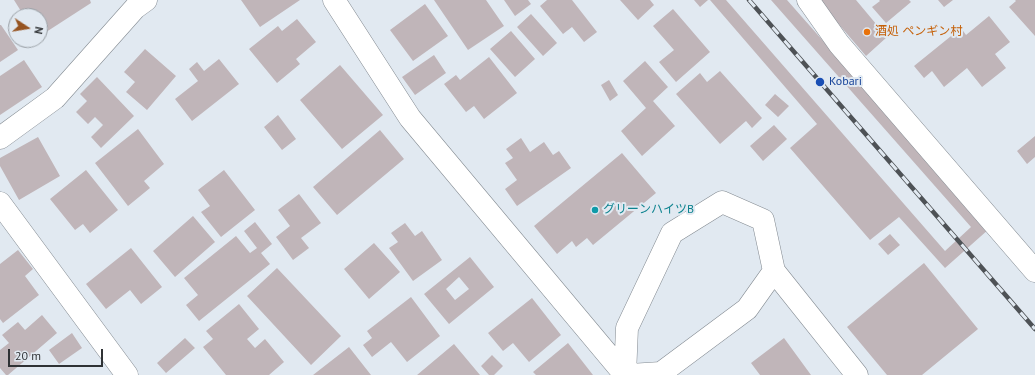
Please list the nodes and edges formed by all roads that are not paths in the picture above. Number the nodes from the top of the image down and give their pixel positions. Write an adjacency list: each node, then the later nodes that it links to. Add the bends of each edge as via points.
1 (146, 0): 4 (street, via 135,8 55,98)
2 (334, 0): 9 (street, via 410,118)
3 (808, 0): 7 (street, via 839,44)
4 (0, 138)
5 (0, 203): 8 (street)
6 (774, 271): 9 (street, via 763,220 722,202 672,233 627,328); 10 (street, via 747,309 661,373); 11 (street)
7 (1035, 271)
8 (127, 375)
9 (625, 375)
10 (630, 375)
11 (857, 375)

